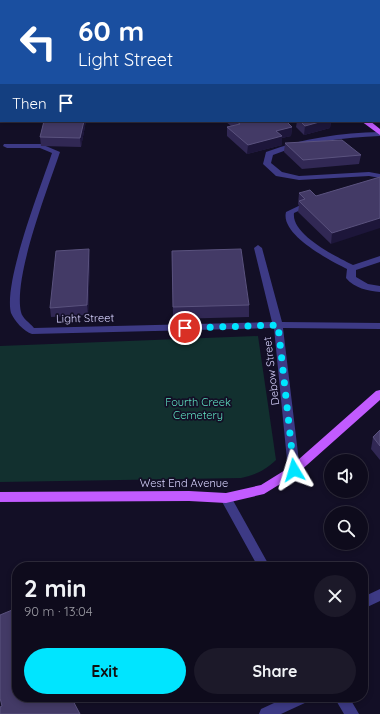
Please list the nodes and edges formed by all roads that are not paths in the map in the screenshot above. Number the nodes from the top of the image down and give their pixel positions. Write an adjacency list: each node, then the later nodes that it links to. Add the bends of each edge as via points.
1 (366, 122): 2 (main road)
2 (380, 134): 4 (street, via 321,138 283,148 269,154 268,164 279,174 299,178 369,174)
3 (7, 146): 10 (street, Light Street, via 41,146 56,152 34,217 14,296 16,313 32,331)
4 (380, 176)
5 (318, 201): 8 (street, via 290,212 290,222 309,244)
6 (258, 248): 10 (street, Debow Street)
7 (380, 259): 8 (street)
8 (352, 268): 9 (street, via 351,278 356,282 372,289)
9 (380, 289)
10 (278, 325): 11 (street, Light Street); 13 (street, Debow Street)
11 (380, 326)
12 (380, 394): 13 (main road, West End Avenue)
13 (294, 470): 15 (main road, West End Avenue, via 264,489)
14 (0, 497): 15 (main road, West End Avenue)
15 (226, 498): 16 (street)
16 (261, 562)
17 (379, 597): 18 (street)
18 (368, 601)
19 (291, 702): 21 (street)
20 (344, 702): 22 (street)
21 (266, 714)
22 (352, 714)

